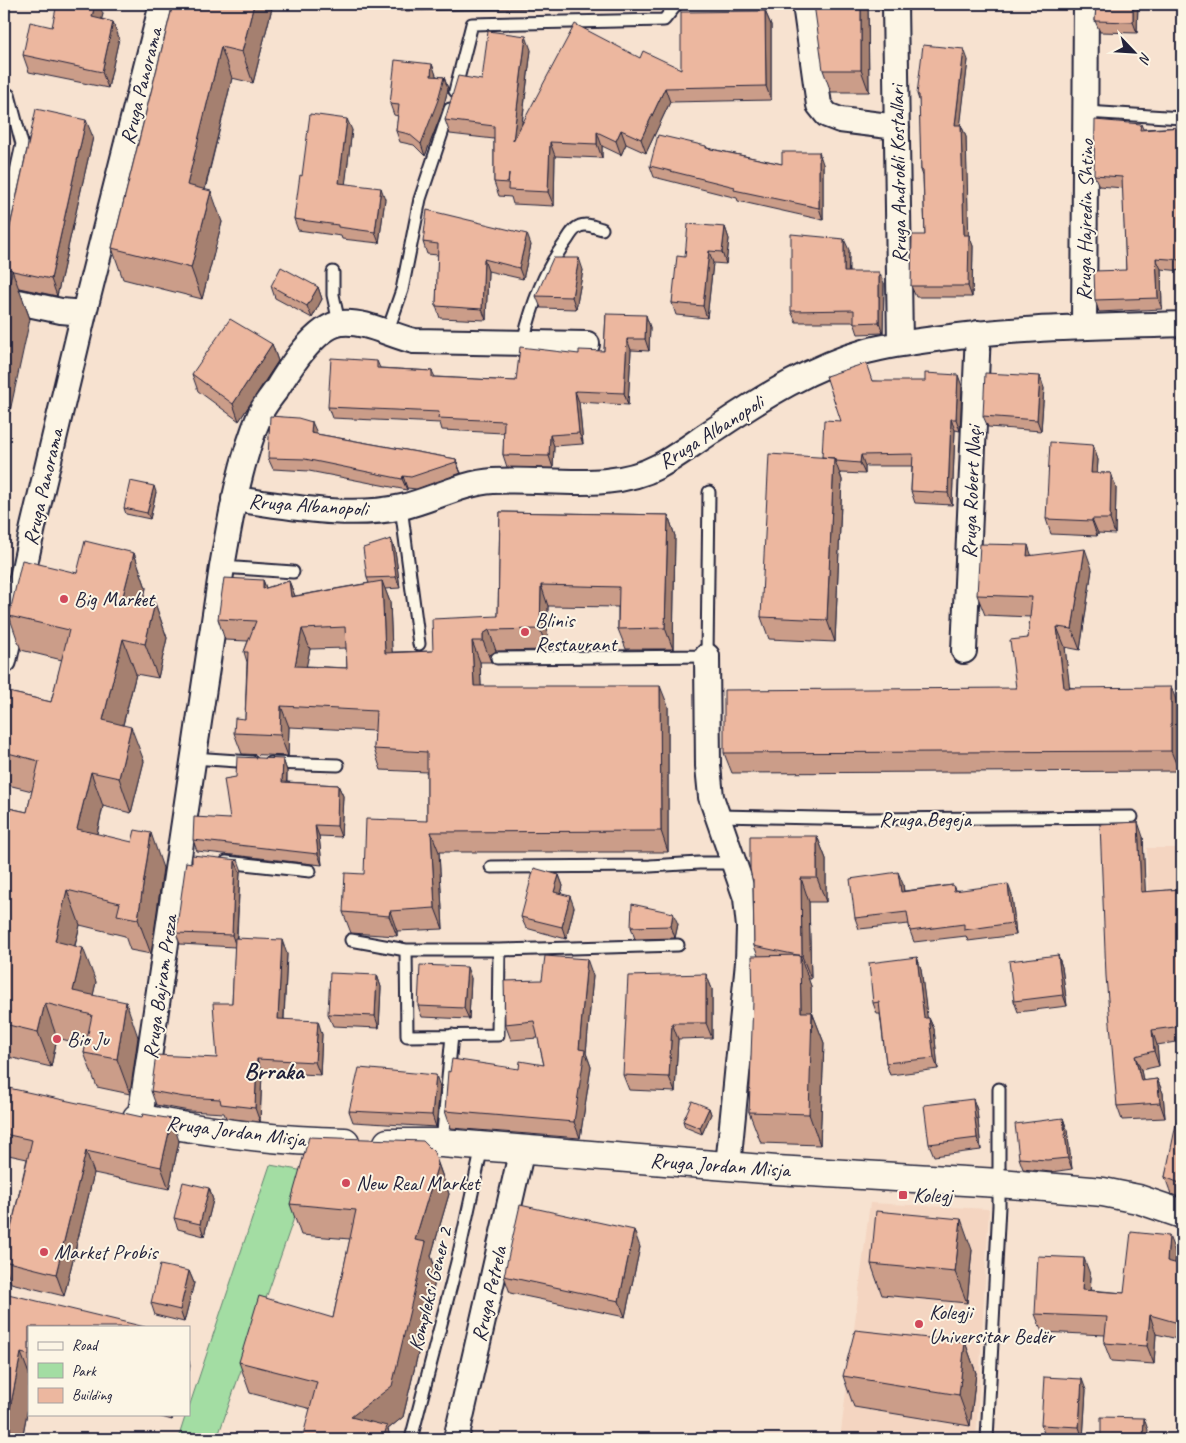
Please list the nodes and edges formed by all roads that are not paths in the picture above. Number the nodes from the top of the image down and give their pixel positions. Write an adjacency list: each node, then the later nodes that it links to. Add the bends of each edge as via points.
1 (162, 4): 14 (street, Rruga Panorama)
2 (677, 4): 18 (lane, via 664,20 472,24 449,114 420,199 402,290)
3 (805, 4): 9 (street, via 819,105 827,115 840,120)
4 (895, 4): 9 (street, Rruga Androkli Kostallari)
5 (1086, 4): 7 (street, Rruga Hajredin Shtino)
6 (9, 95): 10 (lane, via 22,144)
7 (1086, 112): 8 (lane, Rruga Hajredin Shtino); 17 (street, Rruga Hajredin Shtino)
8 (1182, 118)
9 (897, 126): 22 (street, Rruga Androkli Kostallari)
10 (4, 226)
11 (602, 229): 20 (lane, via 586,224 577,227 557,253 542,282)
12 (333, 272): 15 (lane, via 333,295)
13 (4, 298): 14 (street)
14 (84, 313): 29 (street, Rruga Panorama)
15 (339, 323): 18 (street, via 355,323); 24 (street, Rruga Bajram Preza, via 309,344 262,410)
16 (1182, 324): 17 (street, Rruga Albanopoli)
17 (1084, 327): 19 (street, Rruga Albanopoli)
18 (387, 333): 20 (street, via 422,342)
19 (978, 333): 22 (street, Rruga Albanopoli); 30 (street, Rruga Robert Naçi)
20 (523, 342): 21 (street)
21 (587, 344)
22 (900, 344): 25 (street, Rruga Albanopoli, via 836,361 820,369 743,411 658,467 600,481 492,481)
23 (709, 492): 31 (lane)
24 (234, 499): 25 (street, Rruga Albanopoli, via 329,511); 26 (street, Rruga Bajram Preza)
25 (401, 507): 28 (lane)
26 (222, 568): 27 (lane); 33 (street, Rruga Bajram Preza)
27 (293, 572)
28 (419, 644)
29 (5, 647)
30 (964, 651)
31 (707, 656): 32 (lane); 35 (street, via 708,766 711,797)
32 (497, 658)
33 (193, 758): 34 (lane); 47 (street, Rruga Bajram Preza, via 184,857)
34 (338, 765)
35 (717, 816): 36 (lane, Rruga Begeja, via 869,820); 38 (street)
36 (1132, 817)
37 (217, 861): 40 (lane)
38 (734, 863): 39 (lane); 51 (street, via 746,898 749,927)
39 (491, 867)
40 (310, 871)
41 (351, 940): 43 (lane)
42 (678, 945): 44 (lane)
43 (406, 950): 44 (lane); 45 (lane, via 407,1036)
44 (499, 950): 45 (lane, via 498,1035)
45 (452, 1035): 48 (lane)
46 (999, 1089): 52 (lane)
47 (128, 1116): 48 (street, Rruga Jordan Misja, via 278,1140)
48 (442, 1144): 49 (street, Rruga Jordan Misja)
49 (482, 1147): 50 (street, Rruga Jordan Misja); 54 (lane, Kompleksi Gener 2, via 457,1262)
50 (522, 1149): 51 (street, Rruga Jordan Misja); 55 (street, Rruga Petrela)
51 (728, 1166): 52 (street, Rruga Jordan Misja)
52 (999, 1183): 53 (street, Rruga Jordan Misja, via 1103,1192); 56 (lane)
53 (1182, 1214)
54 (411, 1439)
55 (456, 1439)
56 (987, 1439)

